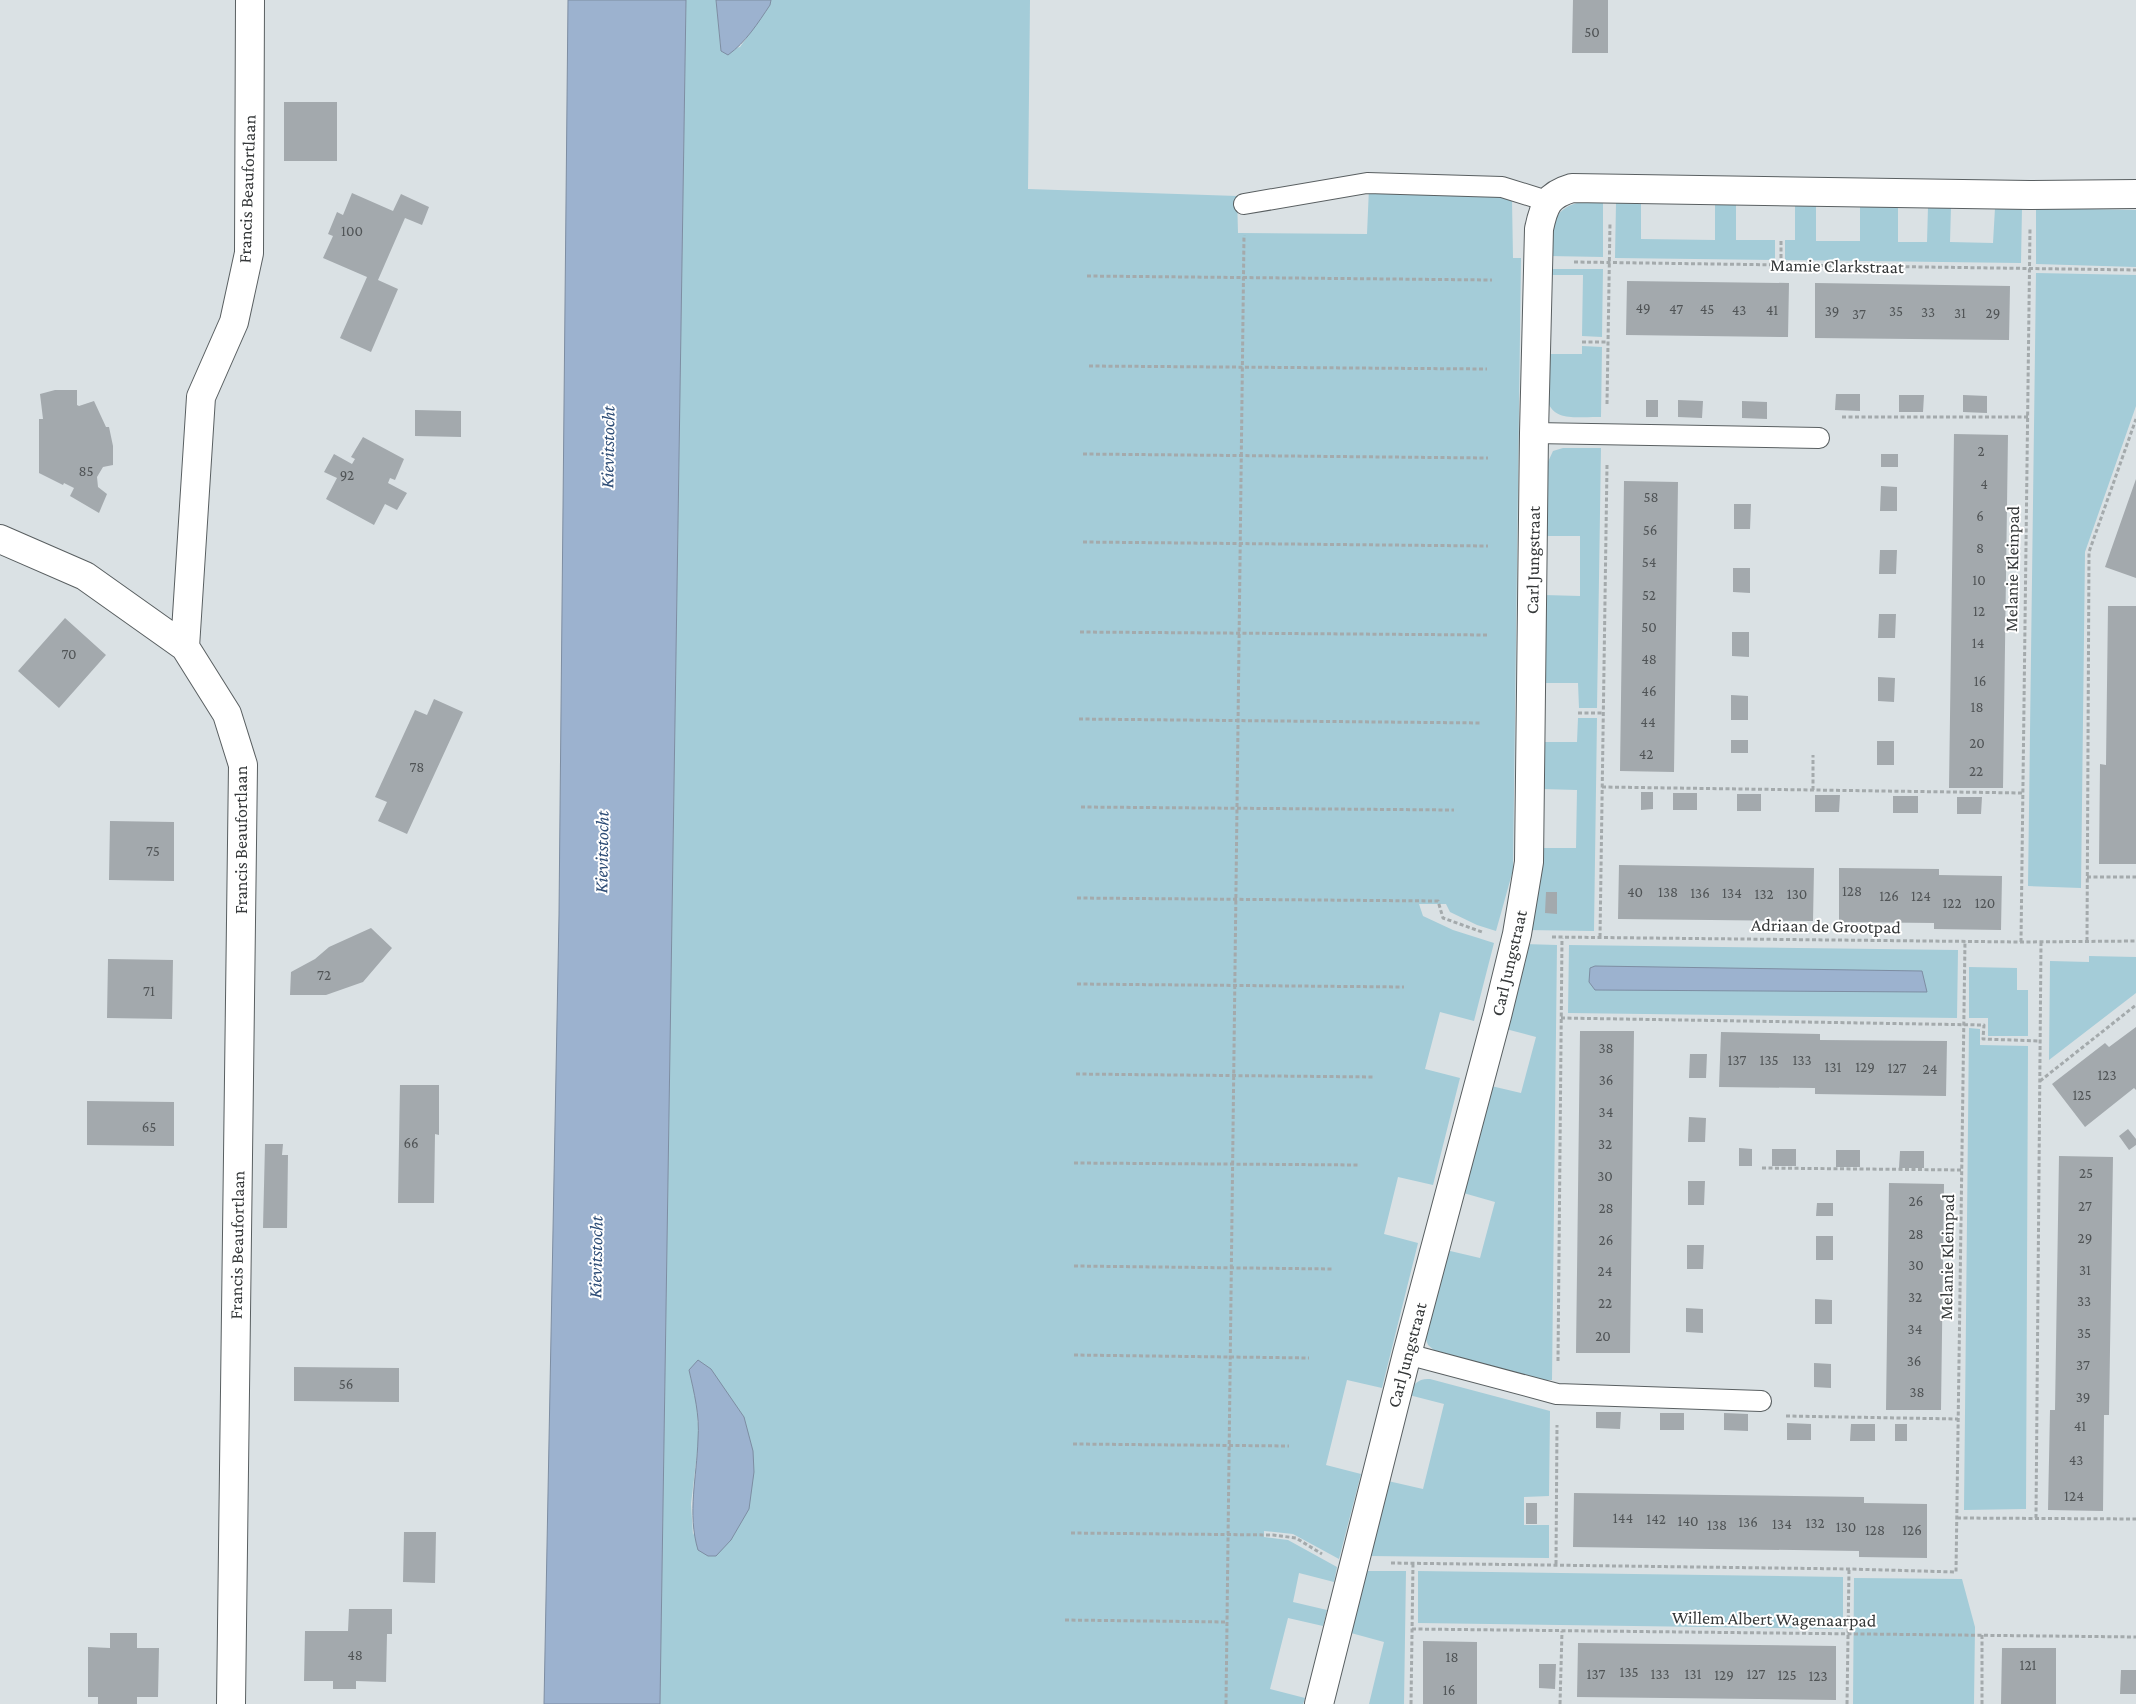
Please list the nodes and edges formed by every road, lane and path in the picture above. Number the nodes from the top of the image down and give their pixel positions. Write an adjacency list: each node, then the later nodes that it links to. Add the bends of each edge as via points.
1 (250, 0): 36 (street, Francis Beaufortlaan, via 249,254 234,322 201,397)
2 (1611, 189): 4 (street); 5 (street, via 1572,188); 9 (path)
3 (2136, 194): 4 (street)
4 (2030, 195): 11 (path, Melanie Kleinpad)
5 (1547, 201): 6 (lane, via 1502,187 1367,183); 8 (street, Carl Jungstraat, via 1539,229)
6 (1244, 204): 14 (path)
7 (1781, 241): 10 (path)
8 (1538, 261): 9 (path, Mamie Clarkstraat); 23 (street, Carl Jungstraat)
9 (1610, 262): 10 (path, Mamie Clarkstraat); 17 (path)
10 (1781, 265): 11 (path, Mamie Clarkstraat)
11 (2030, 269): 12 (path, Mamie Clarkstraat); 21 (path, Melanie Kleinpad)
12 (2136, 270)
13 (1087, 276): 14 (path)
14 (1243, 278): 15 (path); 19 (path)
15 (1492, 280)
16 (1582, 342): 17 (path)
17 (1608, 342): 24 (path)
18 (1089, 366): 19 (path)
19 (1242, 367): 20 (path); 27 (path)
20 (1487, 369)
21 (2028, 418): 25 (path, via 1838,416); 45 (path, Melanie Kleinpad)
22 (2136, 419): 49 (path, via 2089,552)
23 (1534, 433): 24 (lane); 53 (street, Carl Jungstraat, via 1530,862)
24 (1607, 434): 25 (lane); 38 (path)
25 (1819, 438)
26 (1083, 454): 27 (path)
27 (1241, 455): 28 (path); 31 (path)
28 (1488, 458)
29 (0, 539): 36 (street, via 85,576)
30 (1083, 542): 31 (path)
31 (1240, 543): 32 (path); 34 (path)
32 (1488, 546)
33 (1080, 632): 34 (path)
34 (1238, 633): 35 (path); 40 (path)
35 (1487, 635)
36 (185, 648): 106 (street, Francis Beaufortlaan, via 227,714 243,765)
37 (1578, 713): 38 (path)
38 (1603, 713): 43 (path)
39 (1080, 719): 40 (path)
40 (1237, 720): 41 (path); 47 (path)
41 (1482, 723)
42 (1813, 755): 44 (path)
43 (1602, 787): 44 (path); 54 (path)
44 (1813, 790): 45 (path)
45 (2023, 794): 59 (path, Melanie Kleinpad)
46 (1081, 807): 47 (path)
47 (1237, 808): 48 (path); 52 (path)
48 (1454, 810)
49 (2087, 877): 50 (path); 57 (path)
50 (2136, 877)
51 (1077, 898): 52 (path)
52 (1235, 900): 53 (path, Adriaan de Grootpad, via 1438,901 1443,918 1493,936); 62 (path)
53 (1517, 934): 55 (path, Adriaan de Grootpad); 80 (street, Carl Jungstraat)
54 (1600, 937): 55 (path, Adriaan de Grootpad); 56 (path, Adriaan de Grootpad)
55 (1562, 938): 65 (path)
56 (1965, 941): 59 (path, Adriaan de Grootpad); 66 (path, Melanie Kleinpad)
57 (2087, 941): 58 (path, Adriaan de Grootpad); 60 (path, Adriaan de Grootpad)
58 (2136, 941)
59 (2021, 942): 60 (path, Adriaan de Grootpad)
60 (2041, 942): 67 (path)
61 (1077, 984): 62 (path)
62 (1235, 986): 63 (path); 69 (path)
63 (1404, 987)
64 (2136, 1005): 71 (path)
65 (1562, 1018): 66 (path); 84 (path)
66 (1964, 1024): 67 (path, via 1984,1025 1984,1039); 76 (path, Melanie Kleinpad)
67 (2040, 1041): 71 (path)
68 (1076, 1074): 69 (path)
69 (1234, 1075): 70 (path); 73 (path)
70 (1375, 1077)
71 (2040, 1081): 91 (path)
72 (1074, 1163): 73 (path)
73 (1233, 1165): 74 (path); 78 (path)
74 (1360, 1165)
75 (1762, 1168): 76 (path)
76 (1962, 1170): 86 (path, Melanie Kleinpad)
77 (1074, 1266): 78 (path)
78 (1232, 1268): 79 (path); 82 (path)
79 (1332, 1269)
80 (1407, 1354): 84 (lane); 95 (street, Carl Jungstraat)
81 (1074, 1356): 82 (path)
82 (1230, 1357): 83 (path); 88 (path)
83 (1309, 1358)
84 (1557, 1394): 85 (lane); 97 (path)
85 (1761, 1401): 86 (path, via 1773,1416)
86 (1958, 1419): 90 (path, Melanie Kleinpad)
87 (1073, 1444): 88 (path)
88 (1230, 1446): 89 (path); 94 (path)
89 (1289, 1446)
90 (1957, 1518): 91 (path); 98 (path, Melanie Kleinpad, via 1956,1572)
91 (2036, 1518): 92 (path)
92 (2136, 1519)
93 (1071, 1533): 94 (path)
94 (1228, 1535): 95 (path, via 1296,1538 1338,1563); 100 (path)
95 (1354, 1563): 96 (path); 108 (street, Carl Jungstraat)
96 (1413, 1563): 97 (path); 101 (path)
97 (1556, 1564): 98 (path)
98 (1849, 1569): 103 (path)
99 (1065, 1620): 100 (path)
100 (1227, 1622): 107 (path)
101 (1412, 1629): 102 (path, Willem Albert Wagenaarpad); 109 (path)
102 (1562, 1631): 103 (path, Willem Albert Wagenaarpad); 110 (path)
103 (1847, 1634): 104 (path, Willem Albert Wagenaarpad); 111 (path)
104 (1982, 1635): 105 (path, Willem Albert Wagenaarpad); 112 (path)
105 (2136, 1637)
106 (231, 1704)
107 (1226, 1704)
108 (1319, 1704)
109 (1411, 1704)
110 (1560, 1704)
111 (1847, 1704)
112 (1982, 1704)

